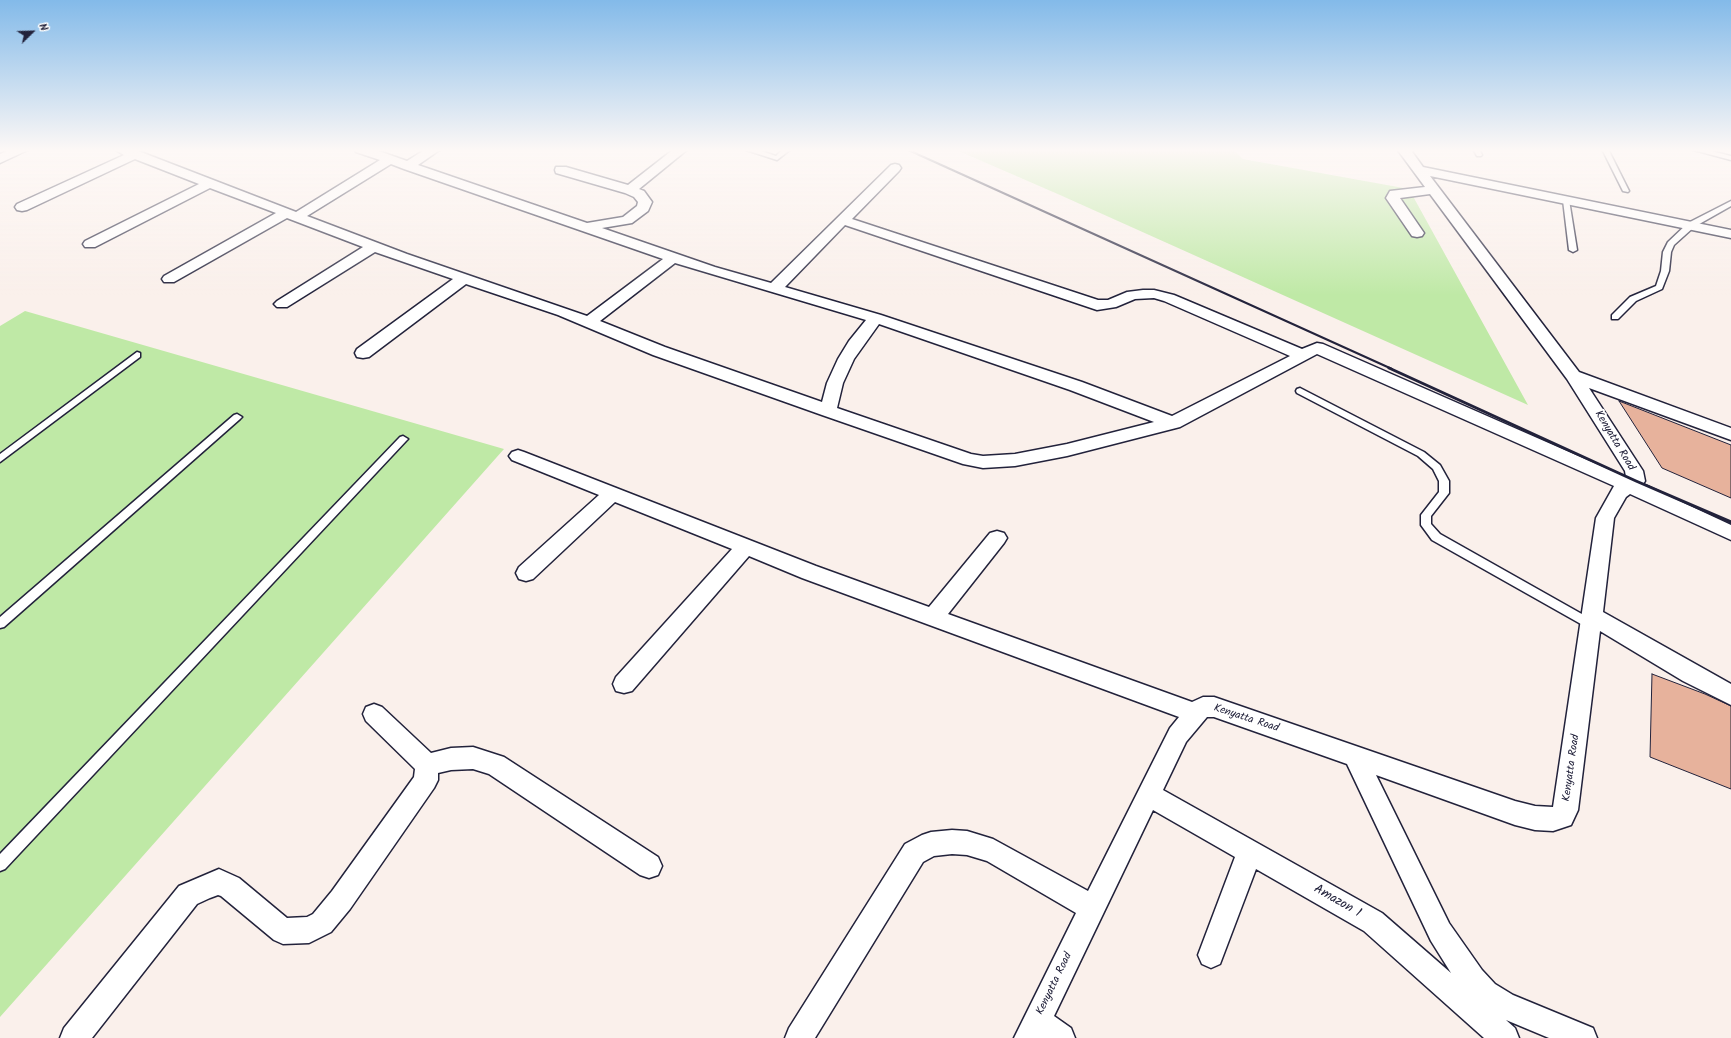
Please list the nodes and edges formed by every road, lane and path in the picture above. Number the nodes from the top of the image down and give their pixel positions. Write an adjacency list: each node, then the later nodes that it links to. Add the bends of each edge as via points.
1 (40, 197): 13 (street)
2 (182, 197): 20 (street)
3 (249, 197): 14 (street)
4 (323, 197): 14 (street)
5 (500, 197): 17 (street)
6 (642, 197): 17 (street, via 646,202 643,208 627,220)
7 (865, 197): 15 (street)
8 (1393, 197): 18 (street)
9 (1439, 197): 34 (street, Kenyatta Road)
10 (1553, 197): 11 (street)
11 (1566, 200): 16 (street); 22 (lane)
12 (1731, 202): 16 (lane)
13 (22, 207)
14 (293, 214): 21 (street); 25 (street)
15 (843, 220): 26 (street); 33 (street, via 1097,305 1111,304 1132,295 1142,294 1169,298)
16 (1690, 225): 19 (street); 28 (lane, via 1671,244 1659,287 1633,299)
17 (586, 227): 23 (street)
18 (1417, 233)
19 (1731, 234)
20 (90, 244)
21 (374, 246): 24 (street); 27 (street)
22 (1573, 250)
23 (674, 258): 26 (street); 30 (street)
24 (465, 278): 30 (street); 31 (street)
25 (169, 279)
26 (775, 288): 29 (street)
27 (282, 304)
28 (1615, 317)
29 (876, 318): 36 (street, via 854,344 846,359 835,383); 38 (street, via 1076,386)
30 (589, 322): 36 (street, via 659,351)
31 (363, 353)
32 (137, 355): 42 (lane)
33 (1302, 355): 38 (street); 43 (street, via 1317,348)
34 (1573, 376): 39 (street); 43 (street, Kenyatta Road, via 1632,466 1636,481)
35 (1300, 391): 50 (lane, via 1421,454 1437,467 1444,481 1444,493 1426,515 1426,525 1436,537)
36 (828, 411): 38 (street, via 953,456 983,462 1015,460 1067,450)
37 (237, 417): 51 (lane)
38 (1174, 423)
39 (1731, 434)
40 (403, 439): 60 (lane)
41 (518, 456): 44 (street)
42 (0, 459)
43 (1628, 485): 45 (street); 50 (street, Kenyatta Road, via 1619,492 1605,518)
44 (613, 493): 47 (street); 48 (street)
45 (1731, 533)
46 (997, 538): 49 (street)
47 (746, 546): 49 (street); 52 (street)
48 (526, 573)
49 (933, 617): 54 (street)
50 (1593, 621): 53 (street); 56 (street, Kenyatta Road, via 1566,810 1562,817 1535,818 1515,813)
51 (0, 624)
52 (624, 684)
53 (1731, 695)
54 (1195, 713): 56 (street, Kenyatta Road, via 1203,707 1214,707); 58 (street, Kenyatta Road, via 1178,735)
55 (374, 714): 57 (street)
56 (1355, 756): 69 (street, via 1440,932 1472,980 1484,994 1503,1005)
57 (427, 765): 61 (street, via 451,759 473,758 496,765); 65 (street, via 426,780 322,923 310,930 283,931 230,887 219,882 205,887 188,896)
58 (1149, 795): 59 (street, Amazon 1); 62 (street, Kenyatta Road)
59 (1250, 852): 63 (street); 68 (street, Amazon 1, via 1373,922)
60 (0, 864)
61 (649, 866)
62 (1093, 908): 64 (street, Kenyatta Road); 66 (street, via 993,851 967,843 931,844 914,853)
63 (1211, 955)
64 (1033, 1030): 67 (street)
65 (74, 1038)
66 (799, 1038)
67 (1061, 1038)
68 (1505, 1038)
69 (1583, 1038)

